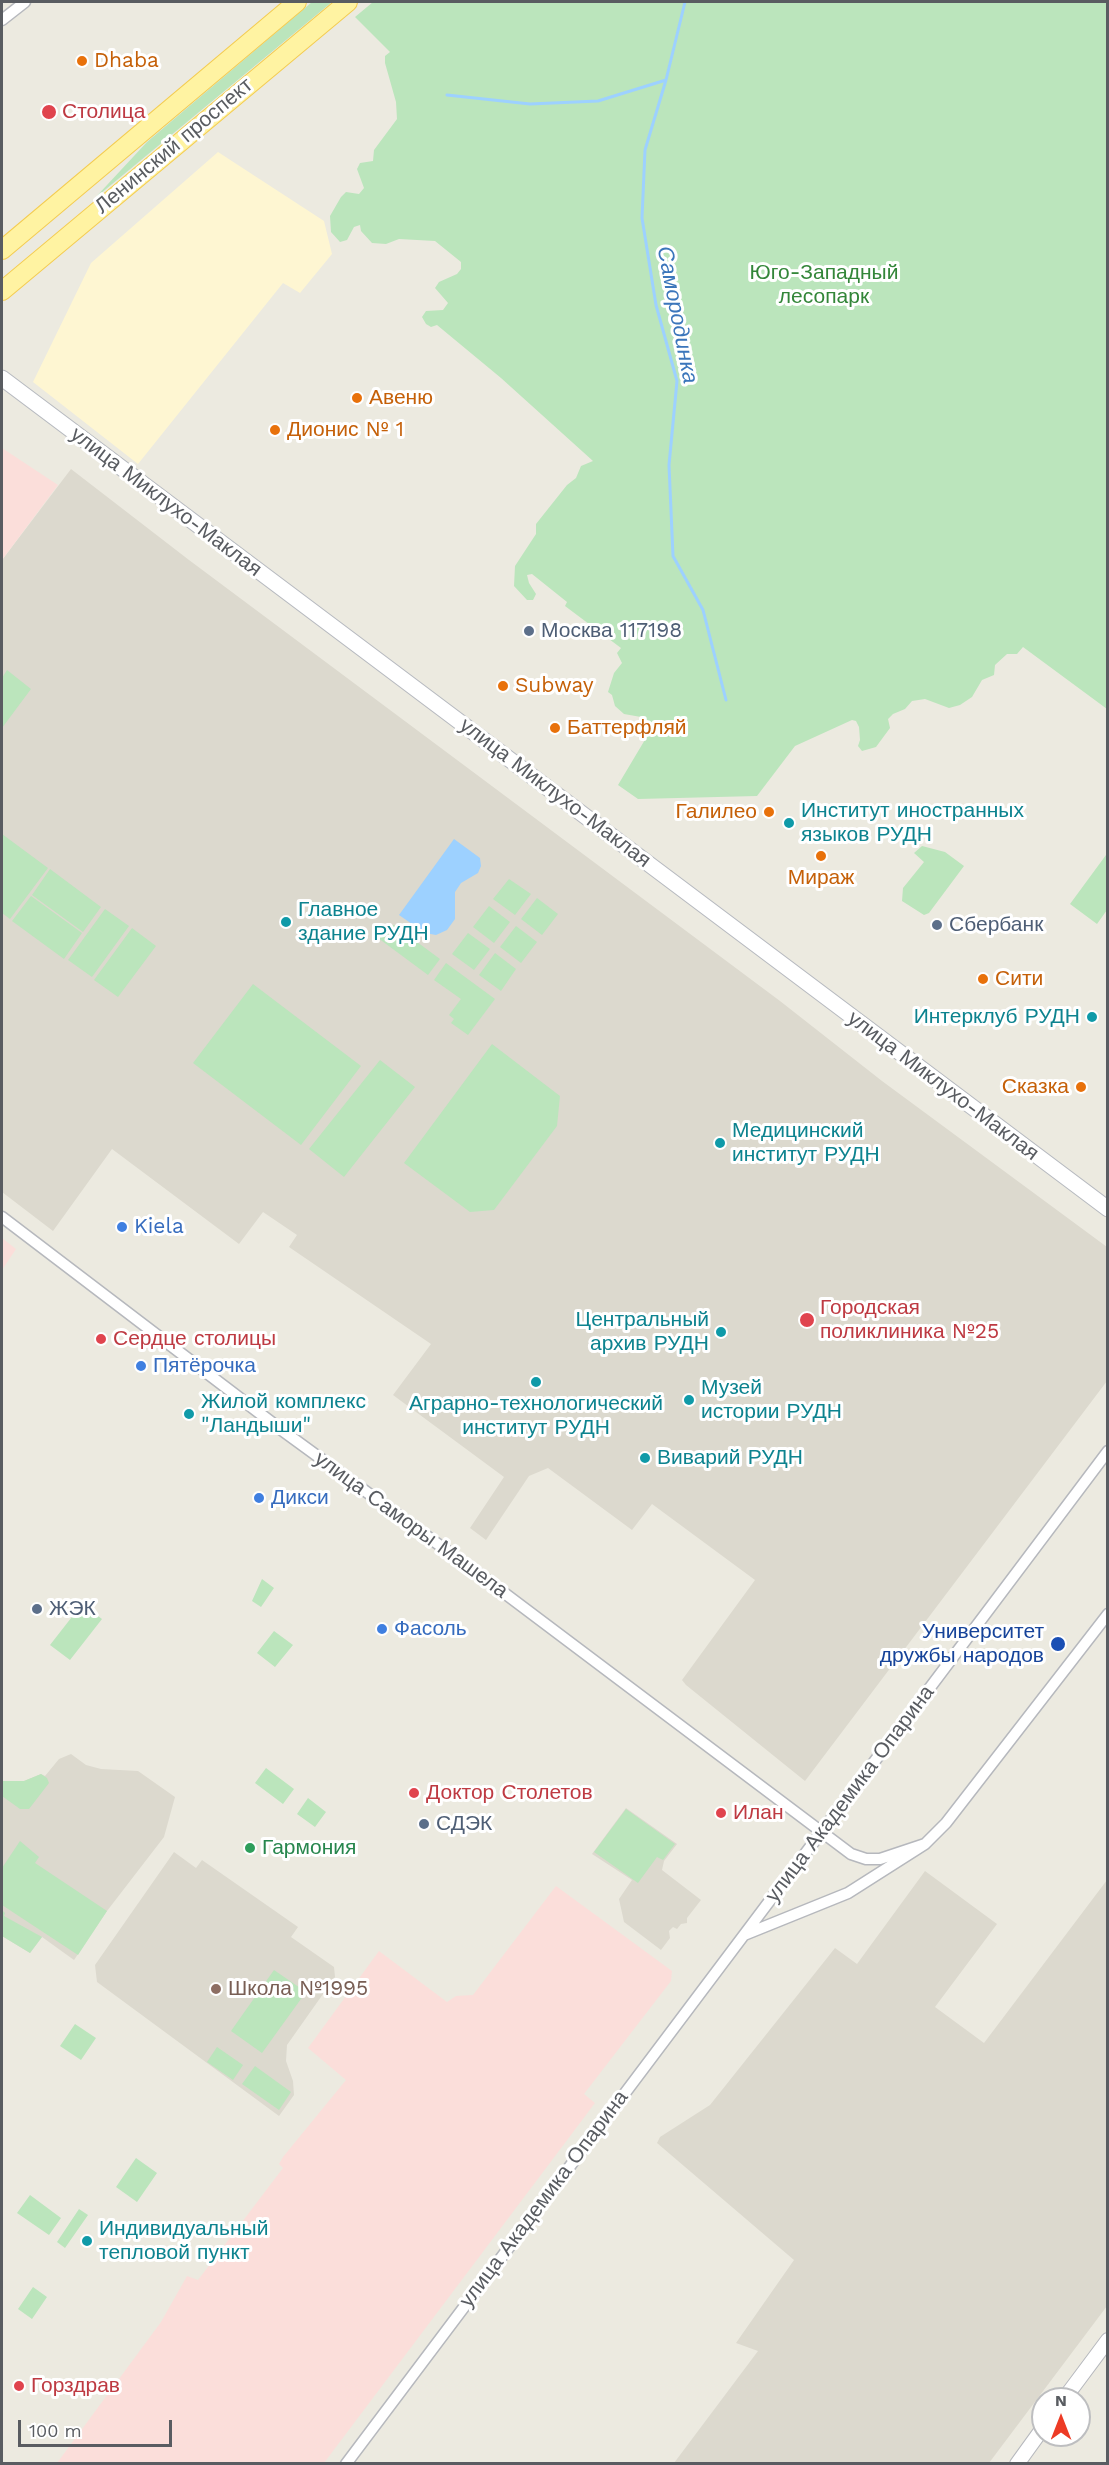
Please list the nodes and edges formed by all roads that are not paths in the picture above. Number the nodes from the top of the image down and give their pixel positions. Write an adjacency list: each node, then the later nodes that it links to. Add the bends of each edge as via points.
1 (25, 2): 4 (street)
2 (297, 2): 5 (main road, Ленинский проспект)
3 (348, 2): 6 (main road, Ленинский проспект)
4 (2, 20)
5 (2, 250)
6 (2, 291)
7 (2, 378): 8 (main road, улица Миклухо-Маклая)
8 (1107, 1209)
9 (2, 1217): 12 (street, улица Саморы Машела, via 292,1438)
10 (1107, 1451): 12 (street, улица Академика Опарина)
11 (1107, 1614): 13 (street, улица Академика Опарина, via 946,1823)
12 (822, 1831): 13 (street, улица Саморы Машела, via 851,1854 866,1859 887,1857); 14 (street, улица Академика Опарина)
13 (925, 1844): 14 (street, улица Академика Опарина, via 848,1893)
14 (743, 1935): 18 (street, улица Академика Опарина)
15 (1107, 2340): 16 (street)
16 (1073, 2387)
17 (1031, 2444): 19 (street)
18 (346, 2463)
19 (1017, 2463)

